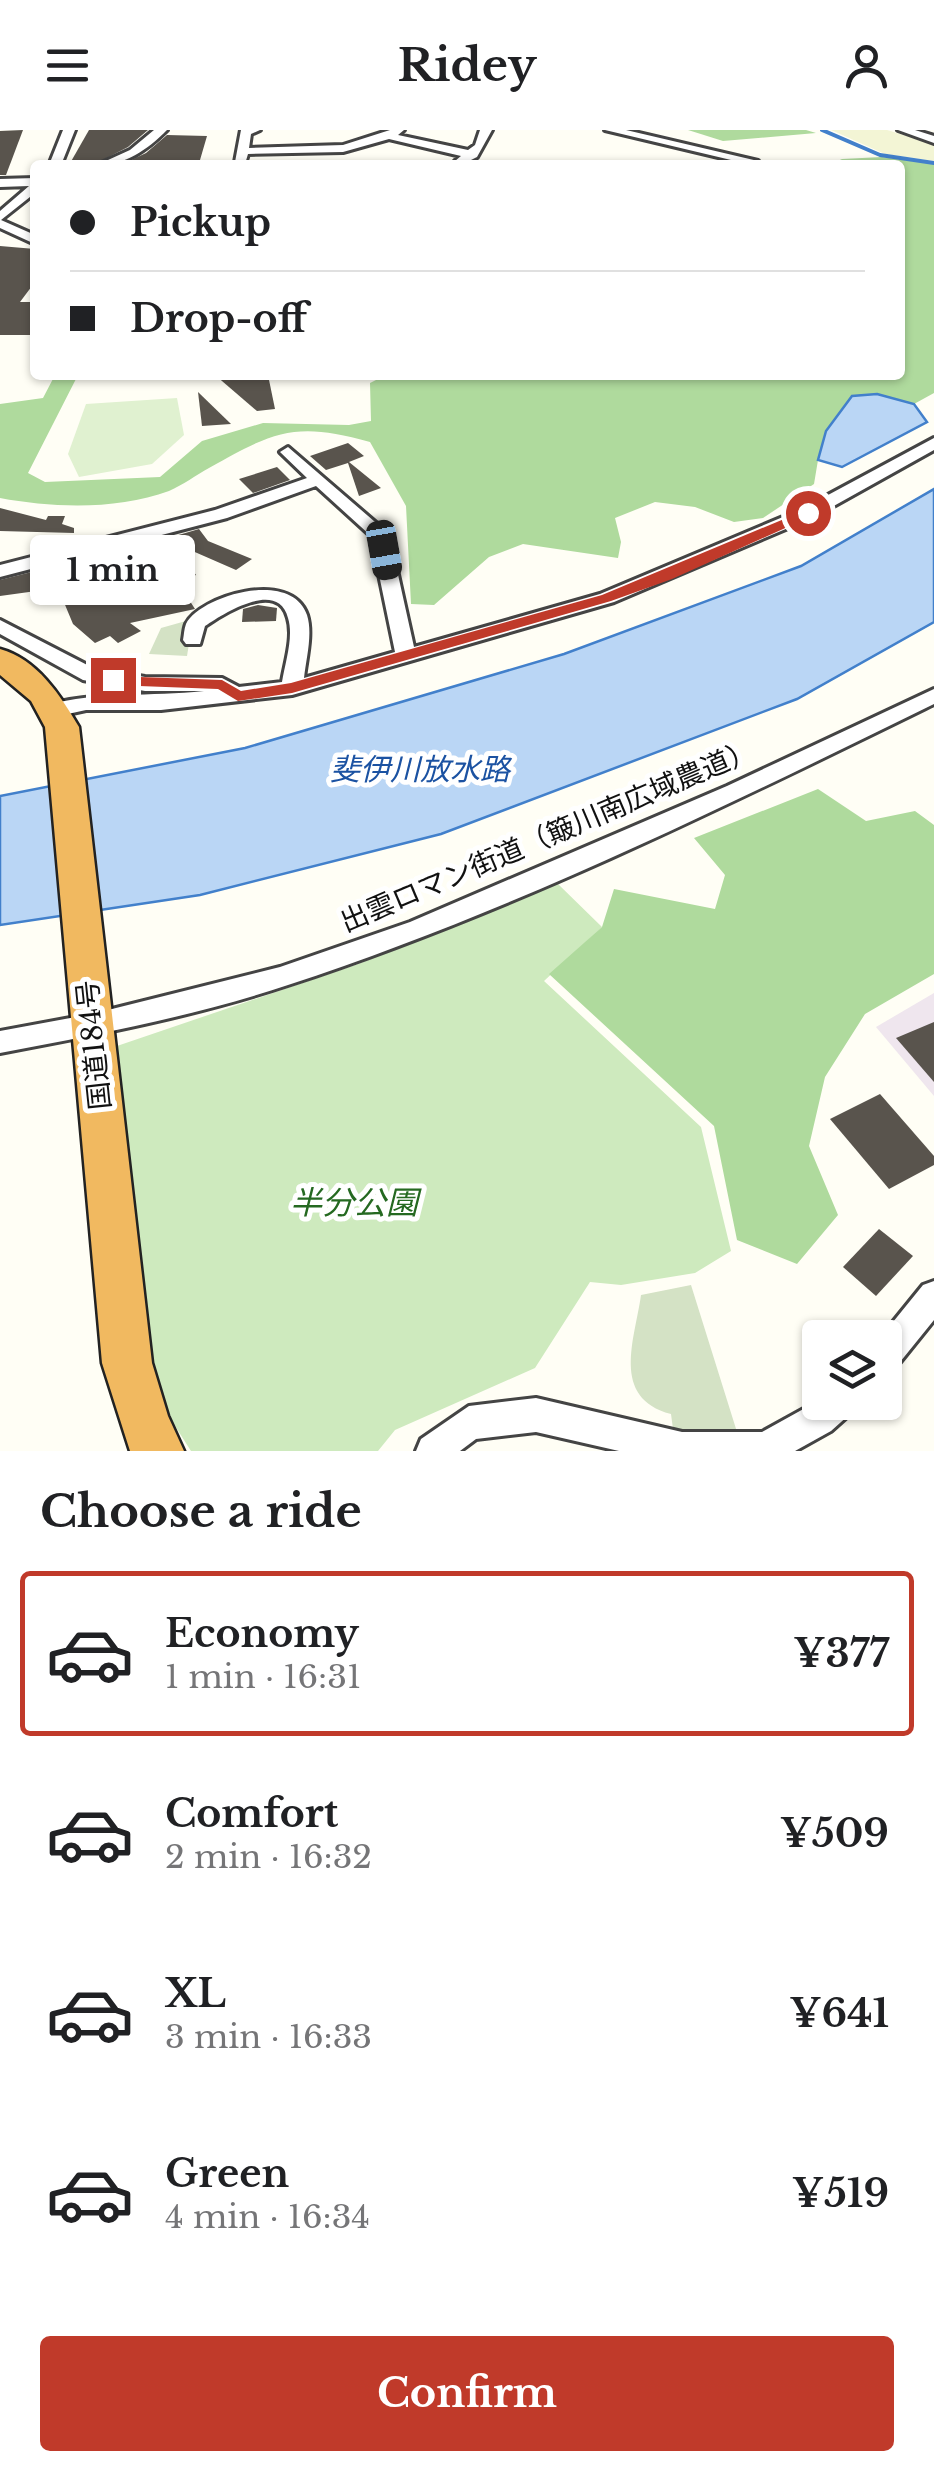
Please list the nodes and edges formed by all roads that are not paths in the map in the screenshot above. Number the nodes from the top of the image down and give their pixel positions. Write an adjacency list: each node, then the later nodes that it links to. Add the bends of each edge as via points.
1 (69, 130): 11 (street)
2 (161, 130): 12 (street)
3 (254, 130): 9 (street, via 246,131)
4 (486, 130): 10 (street)
5 (611, 130): 15 (street)
6 (904, 130): 8 (street)
7 (393, 133): 9 (street, via 337,148); 10 (street)
8 (934, 140)
9 (243, 151): 13 (street)
10 (473, 155): 14 (street)
11 (57, 160)
12 (115, 160)
13 (241, 160)
14 (461, 160)
15 (747, 160)
16 (0, 183): 17 (street)
17 (30, 189)
18 (30, 193): 19 (street)
19 (0, 221): 20 (street)
20 (30, 237)
21 (934, 443): 27 (street, via 808,513 667,576)
22 (288, 452): 23 (street)
23 (317, 480): 24 (street, via 221,514); 27 (street, via 380,534)
24 (0, 571)
25 (0, 626): 30 (street, via 90,674 144,684 222,685)
26 (193, 640): 29 (street, via 196,624 219,606 242,597 282,598 299,621)
27 (406, 657): 29 (street)
28 (0, 659): 32 (highway, via 44,694)
29 (292, 688): 30 (street)
30 (238, 696): 32 (street, via 86,702)
31 (934, 696): 33 (street, 出雲ロマン街道（簸川南広域農道）, via 735,792 419,929 282,977)
32 (58, 719): 33 (highway, 国道184号)
33 (90, 1004): 34 (street, 出雲ロマン街道（簸川南広域農道）); 38 (highway, 国道184号, via 126,1363)
34 (0, 1042)
35 (934, 1296): 36 (street)
36 (902, 1335)
37 (817, 1420): 39 (street, via 765,1449 682,1449 536,1414 469,1423)
38 (158, 1451)
39 (433, 1451)

